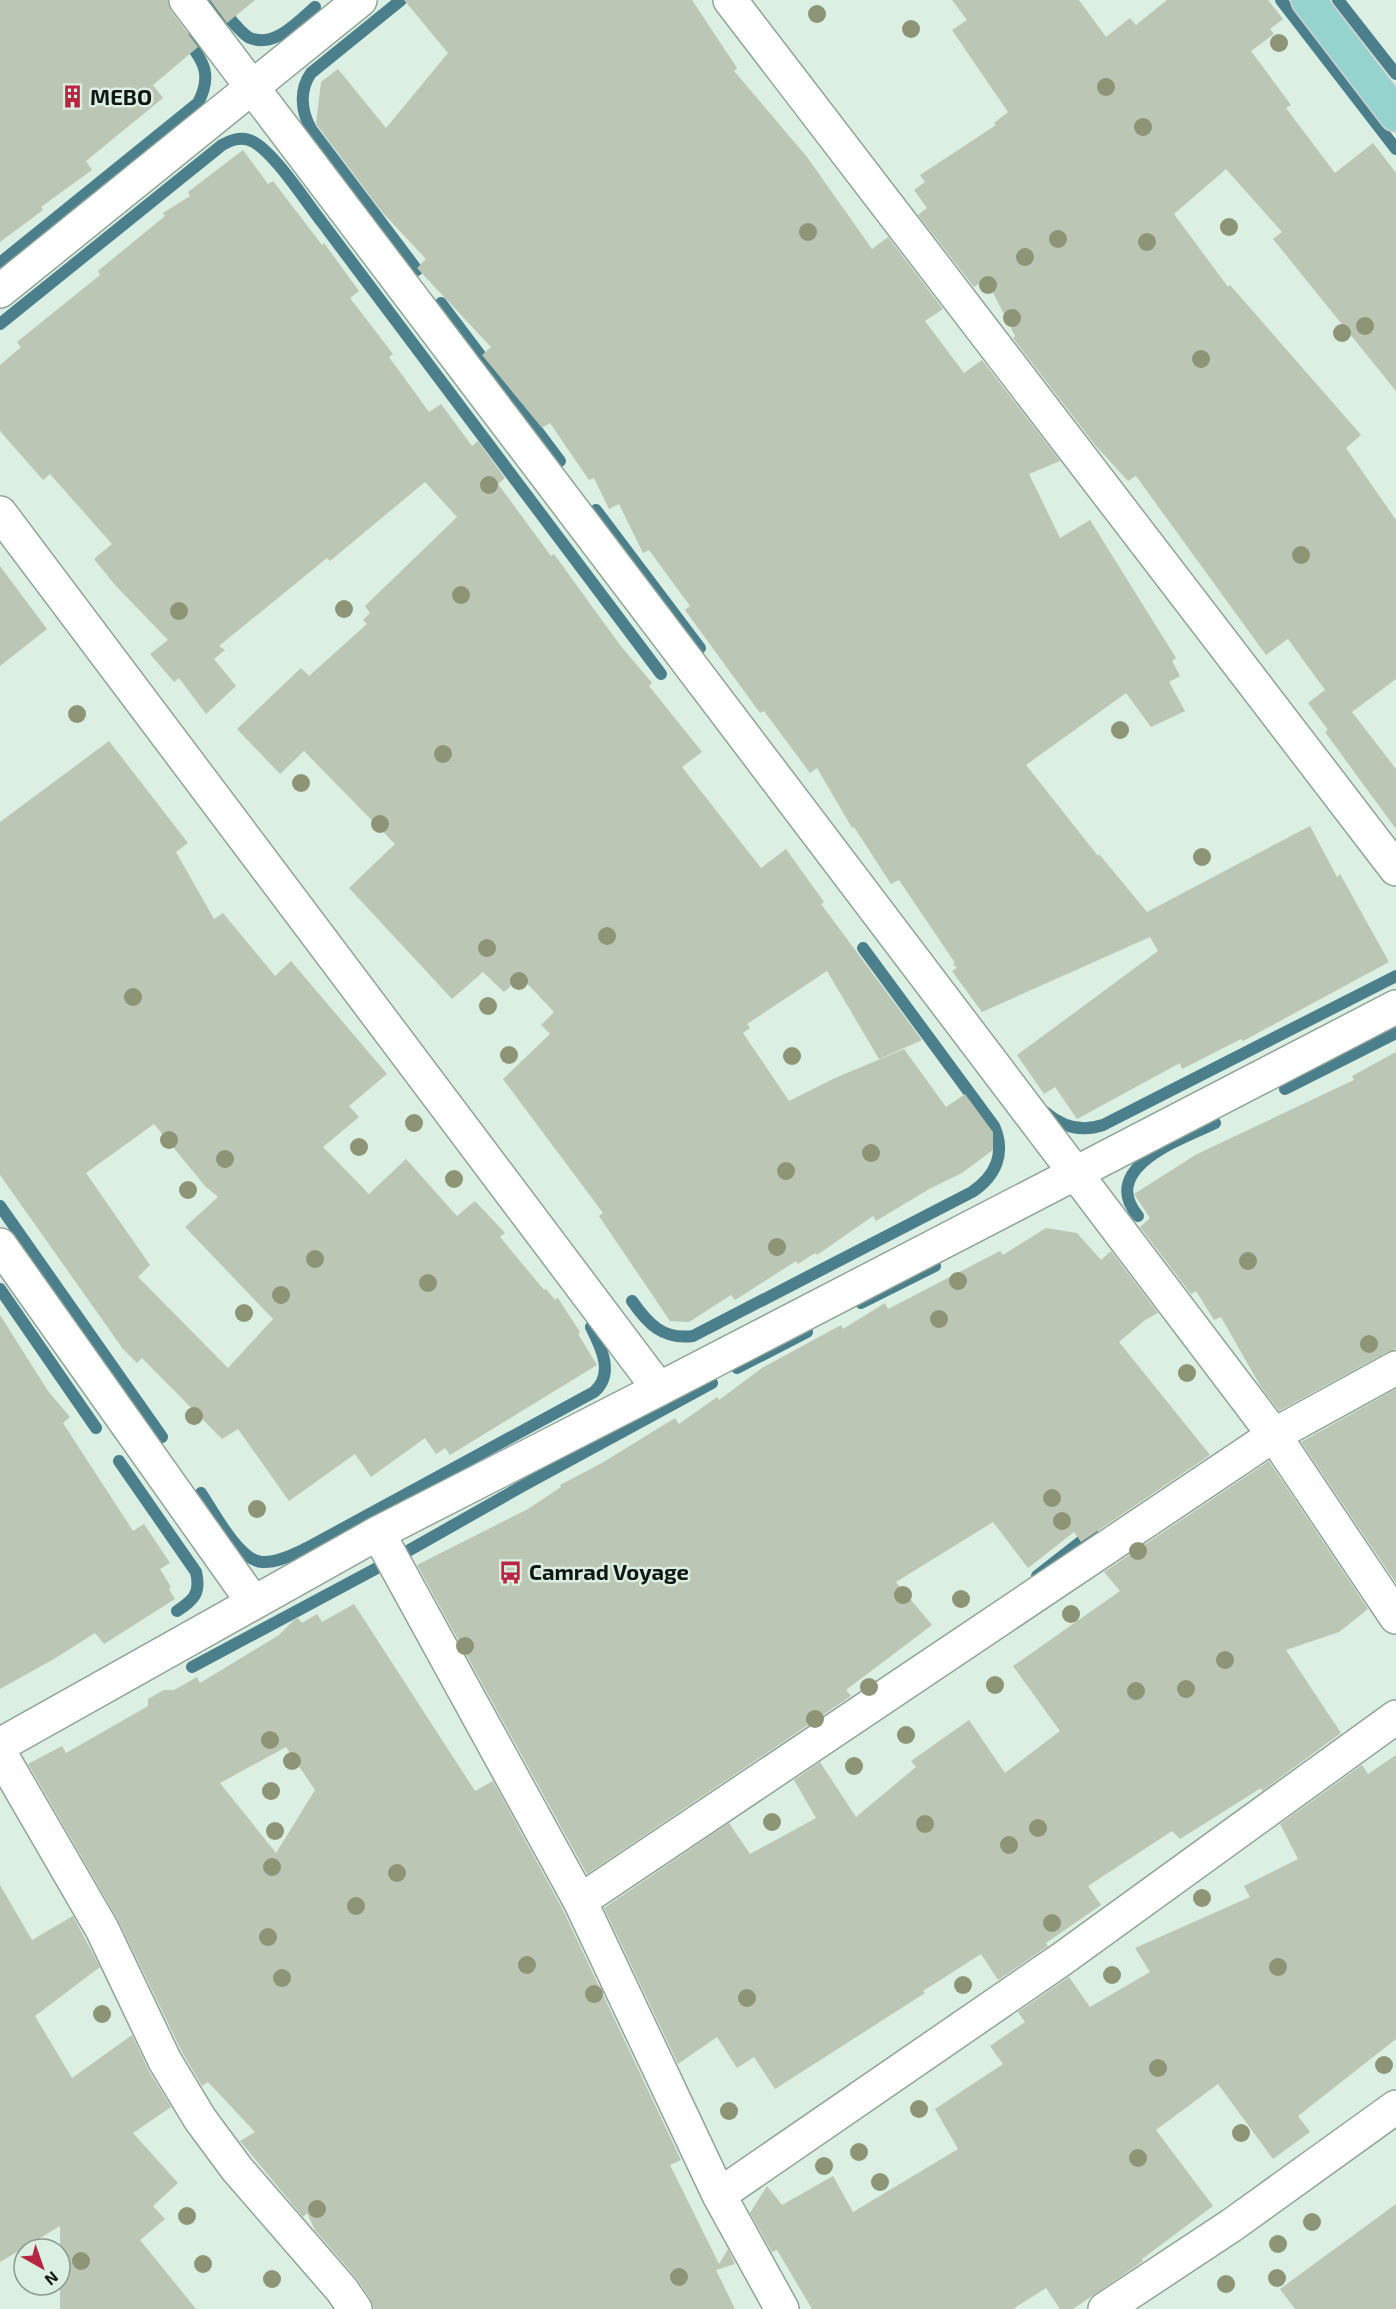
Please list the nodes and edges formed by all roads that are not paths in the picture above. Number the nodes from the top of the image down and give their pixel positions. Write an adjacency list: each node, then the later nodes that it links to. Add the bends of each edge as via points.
1 (186, 0): 5 (street)
2 (360, 0): 5 (street)
3 (730, 0): 9 (street)
4 (1308, 0): 6 (main road)
5 (254, 87): 7 (street); 11 (street)
6 (1396, 115)
7 (0, 291)
8 (0, 513): 14 (street)
9 (1396, 869)
10 (1396, 1007): 11 (street)
11 (1075, 1174): 14 (street); 15 (street)
12 (0, 1245): 17 (street)
13 (1396, 1368): 15 (street)
14 (660, 1389): 16 (street)
15 (1274, 1435): 18 (street); 22 (street)
16 (378, 1533): 17 (street); 22 (street)
17 (253, 1602): 20 (street)
18 (1396, 1617)
19 (1396, 1717): 24 (street, via 1062,1959)
20 (0, 1745)
21 (0, 1754): 25 (street, via 71,1872 165,2061 200,2120)
22 (580, 1901): 24 (street)
23 (1396, 2107): 27 (street)
24 (719, 2195): 26 (street)
25 (355, 2309)
26 (782, 2309)
27 (1105, 2309)

